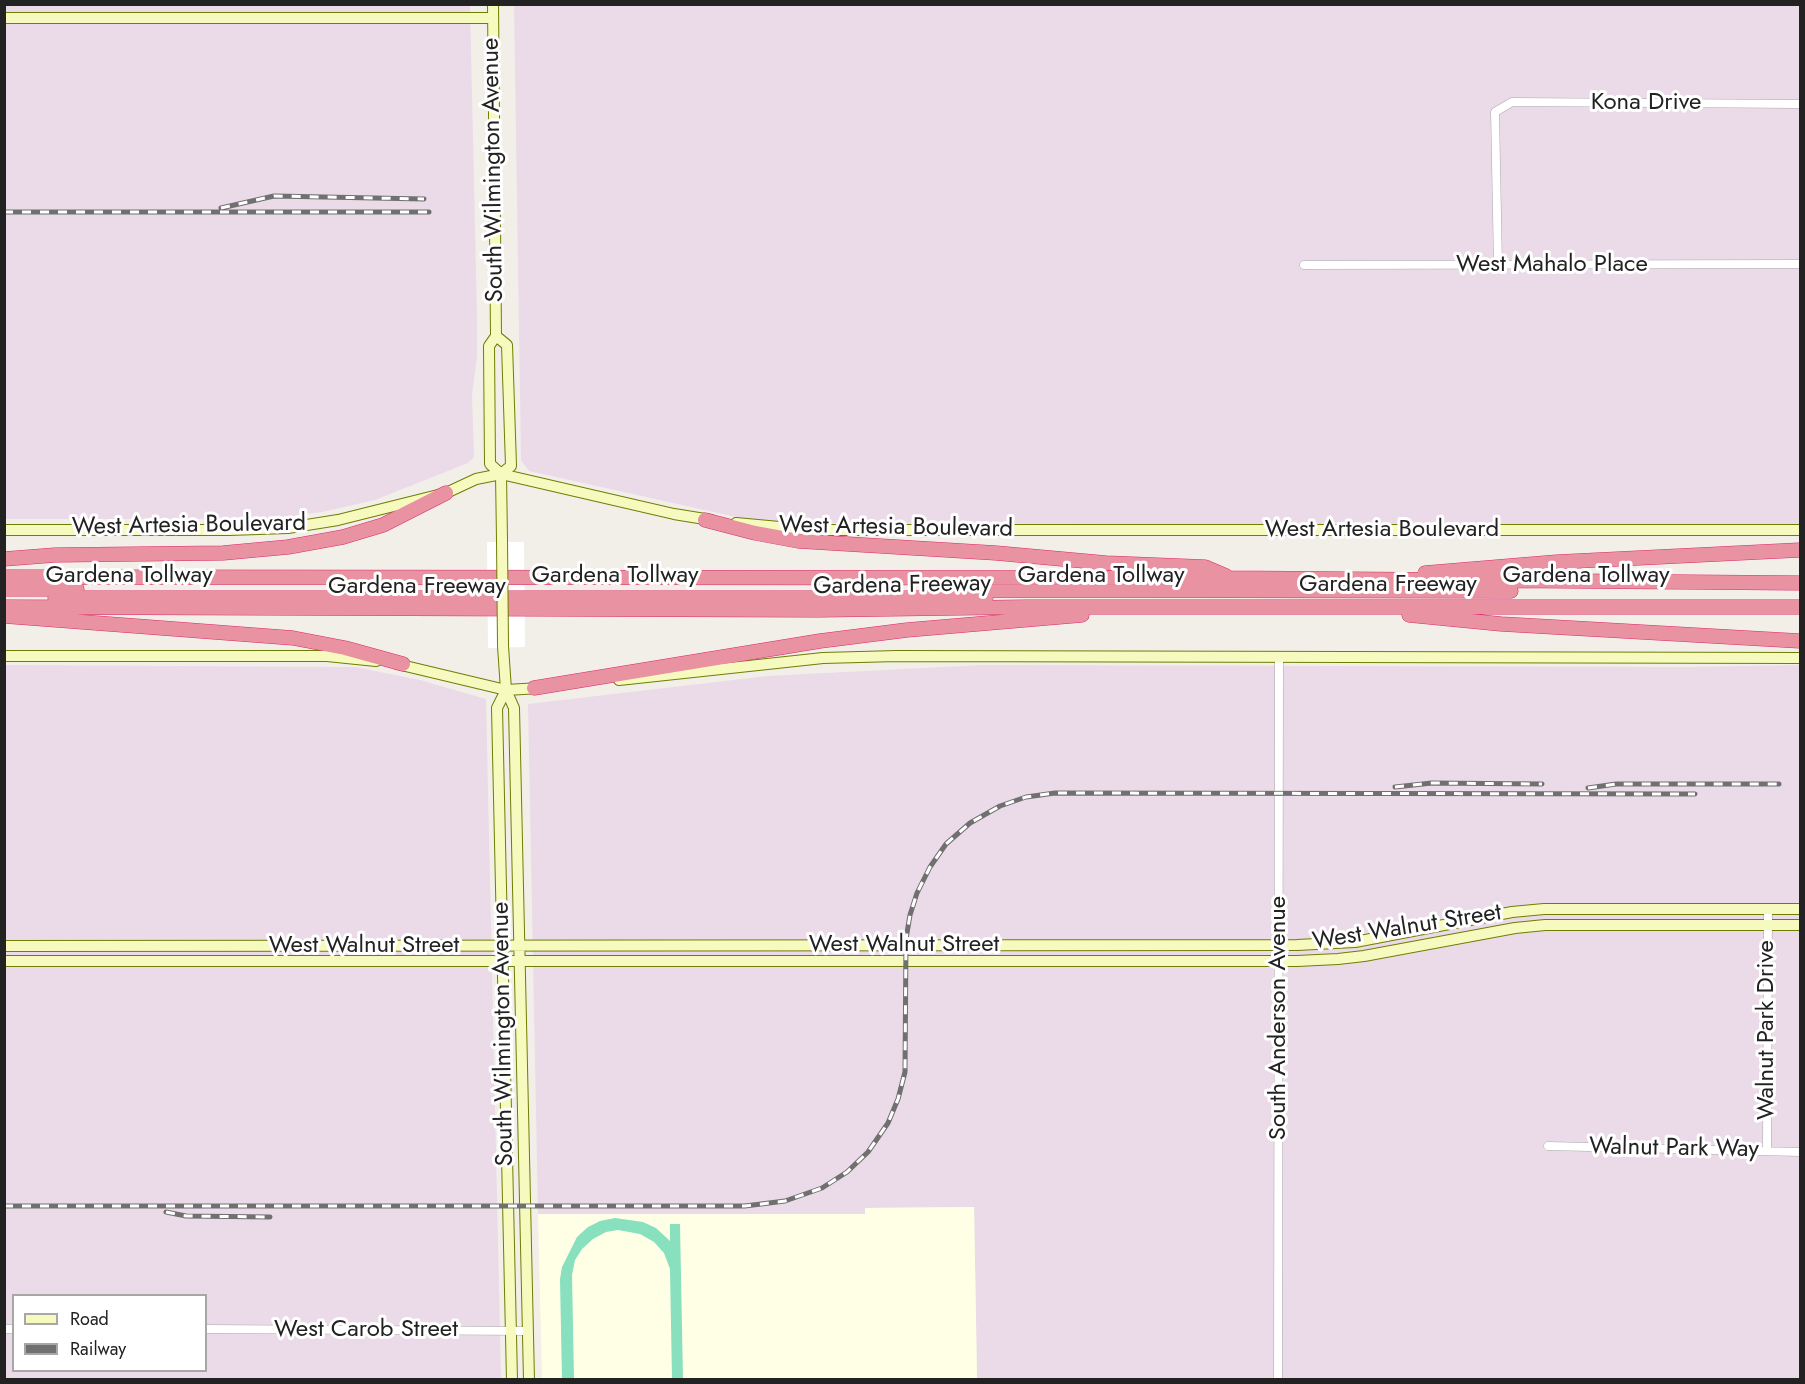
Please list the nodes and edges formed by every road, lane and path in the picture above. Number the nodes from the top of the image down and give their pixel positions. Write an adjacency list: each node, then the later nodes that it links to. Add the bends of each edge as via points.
1 (492, 4): 3 (main road, South Wilmington Avenue)
2 (4, 18): 3 (main road)
3 (493, 18): 8 (main road, South Wilmington Avenue)
4 (1800, 104): 7 (street, Kona Drive, via 1512,102 1495,112)
5 (1800, 264): 7 (street, West Mahalo Place)
6 (1304, 265): 7 (street, West Mahalo Place)
7 (1498, 265)
8 (496, 336): 9 (main road, South Wilmington Avenue, via 489,346 490,464); 9 (main road, South Wilmington Avenue, via 507,345 511,466)
9 (501, 474): 10 (main road, West Artesia Boulevard, via 476,479); 11 (main road, West Artesia Boulevard); 35 (main road, South Wilmington Avenue, bridge)
10 (446, 493): 12 (main road, West Artesia Boulevard, via 338,520 288,528); 15 (highway, via 383,525 288,548)
11 (705, 520): 13 (main road, West Artesia Boulevard, via 812,530); 17 (highway, via 798,541 1205,567)
12 (4, 530)
13 (1800, 530)
14 (1800, 550): 18 (highway, via 1557,562)
15 (4, 559)
16 (4, 577): 17 (highway, Gardena Freeway)
17 (1230, 578): 18 (highway, Gardena Freeway)
18 (1339, 580): 19 (highway, Gardena Freeway)
19 (1706, 583): 20 (highway, Gardena Freeway); 21 (highway, Gardena Tollway, via 1684,591)
20 (1800, 583)
21 (4, 589)
22 (4, 598): 23 (highway, Gardena Tollway)
23 (1800, 598)
24 (4, 607): 27 (highway, Gardena Freeway)
25 (1332, 607): 26 (highway, Gardena Freeway); 27 (highway, Gardena Freeway); 29 (highway, via 1501,624)
26 (1800, 607)
27 (1194, 608): 34 (highway, via 907,630)
28 (4, 616): 33 (highway, via 293,638)
29 (1800, 641)
30 (4, 656): 33 (main road, via 327,656)
31 (1279, 657): 32 (main road); 34 (main road, via 823,658); 42 (street, South Anderson Avenue)
32 (1800, 658)
33 (403, 664): 35 (main road)
34 (534, 688): 35 (main road)
35 (506, 690): 40 (main road, South Wilmington Avenue, via 497,708); 41 (main road, South Wilmington Avenue, via 514,708)
36 (1768, 909): 37 (main road, West Walnut Street); 38 (street, Walnut Park Drive); 42 (main road, West Walnut Street, via 1544,909 1354,942)
37 (1800, 909)
38 (1768, 925): 39 (main road, West Walnut Street); 59 (main road, West Walnut Street, via 1545,925 1338,959); 61 (street, Walnut Park Drive)
39 (1800, 925)
40 (503, 945): 41 (main road, West Walnut Street); 49 (main road, West Walnut Street); 57 (main road, South Wilmington Avenue)
41 (519, 945): 42 (main road, West Walnut Street); 58 (main road, South Wilmington Avenue)
42 (1280, 945): 59 (street, South Anderson Avenue)
43 (4, 946): 44 (main road, West Walnut Street)
44 (152, 946): 45 (main road, West Walnut Street); 51 (street)
45 (194, 946): 46 (main road, West Walnut Street); 52 (street)
46 (239, 946): 47 (main road, West Walnut Street); 53 (street)
47 (290, 946): 48 (main road, West Walnut Street); 54 (street)
48 (327, 946): 49 (main road, West Walnut Street); 55 (street)
49 (377, 946): 56 (street)
50 (4, 961): 51 (main road, West Walnut Street)
51 (153, 961): 52 (main road, West Walnut Street)
52 (195, 961): 53 (main road, West Walnut Street)
53 (239, 961): 54 (main road, West Walnut Street)
54 (290, 961): 55 (main road, West Walnut Street)
55 (328, 961): 56 (main road, West Walnut Street)
56 (378, 961): 57 (main road, West Walnut Street)
57 (503, 961): 58 (main road, West Walnut Street); 64 (main road, South Wilmington Avenue)
58 (520, 961): 59 (main road, West Walnut Street); 65 (main road, South Wilmington Avenue)
59 (1280, 961): 68 (street, South Anderson Avenue)
60 (1548, 1146): 61 (street, Walnut Park Way)
61 (1767, 1151): 62 (street, Walnut Park Way)
62 (1800, 1152)
63 (207, 1329): 64 (street, West Carob Street)
64 (510, 1331): 65 (street, West Carob Street); 66 (main road, South Wilmington Avenue)
65 (527, 1331): 67 (main road, South Wilmington Avenue)
66 (512, 1380)
67 (529, 1380)
68 (1278, 1380)

